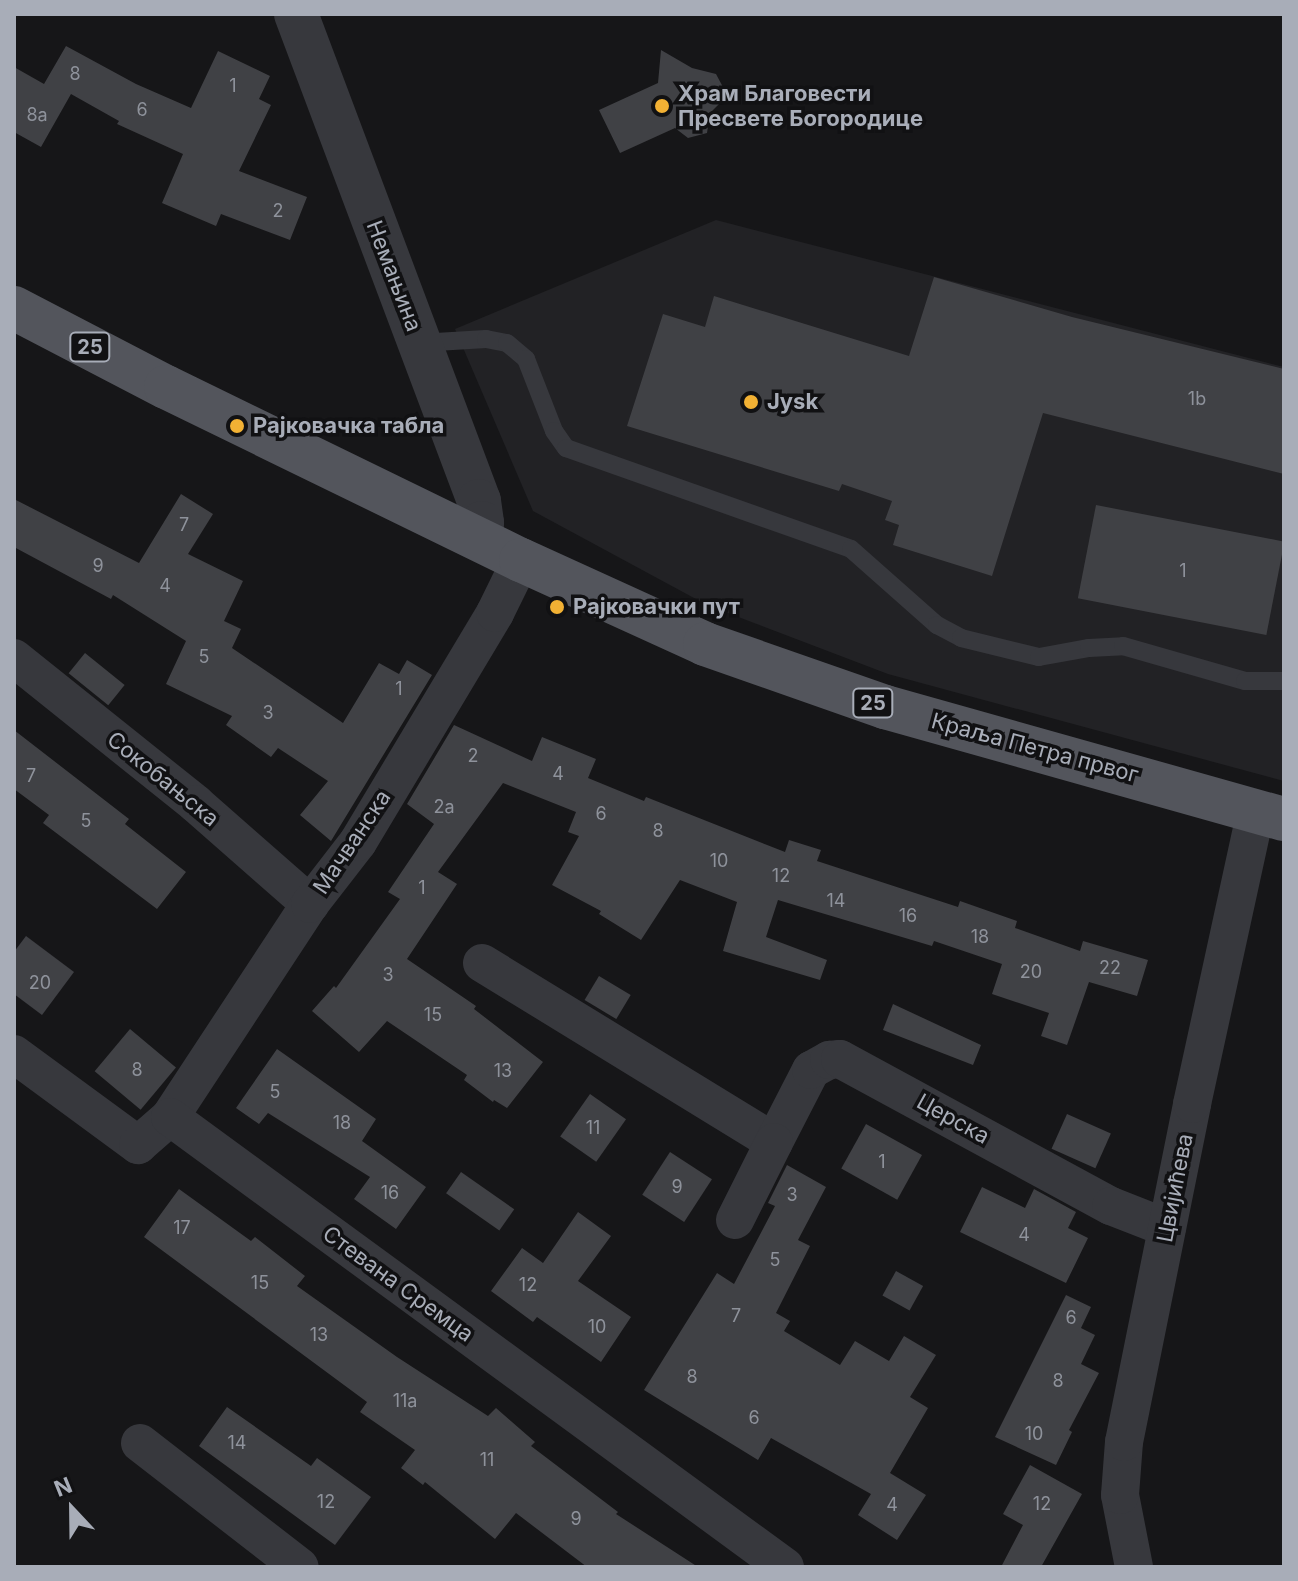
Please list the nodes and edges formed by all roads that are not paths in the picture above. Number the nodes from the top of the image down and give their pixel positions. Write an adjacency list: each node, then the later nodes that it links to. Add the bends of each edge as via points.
1 (296, 14): 3 (street, Немањина)
2 (14, 308): 4 (main road, 25)
3 (419, 343): 4 (street, Немањина, via 479,501); 7 (lane, via 507,343 526,359 566,448 851,549 937,625 961,638 1039,657 1123,646 1245,681)
4 (479, 538): 5 (main road, Краља Петра првог / 25)
5 (521, 560): 8 (main road, Краља Петра првог / 25, via 691,638 799,679); 9 (street, Мачванска, via 495,613 358,842)
6 (14, 658): 9 (street, Сокобањска, via 196,804)
7 (1284, 681)
8 (1270, 815): 15 (street, Цвијићева)
9 (310, 904): 12 (street, Мачванска)
10 (482, 963): 13 (street)
11 (14, 1054): 12 (street, via 138,1145)
12 (170, 1117): 18 (street, Стевана Сремца)
13 (774, 1142): 14 (street, Церска); 15 (street, Церска, via 811,1070 840,1059 1111,1206)
14 (735, 1220)
15 (1167, 1228): 19 (street, Цвијићева, via 1124,1442 1120,1495)
16 (140, 1443): 17 (street)
17 (300, 1567)
18 (785, 1567)
19 (1134, 1567)

